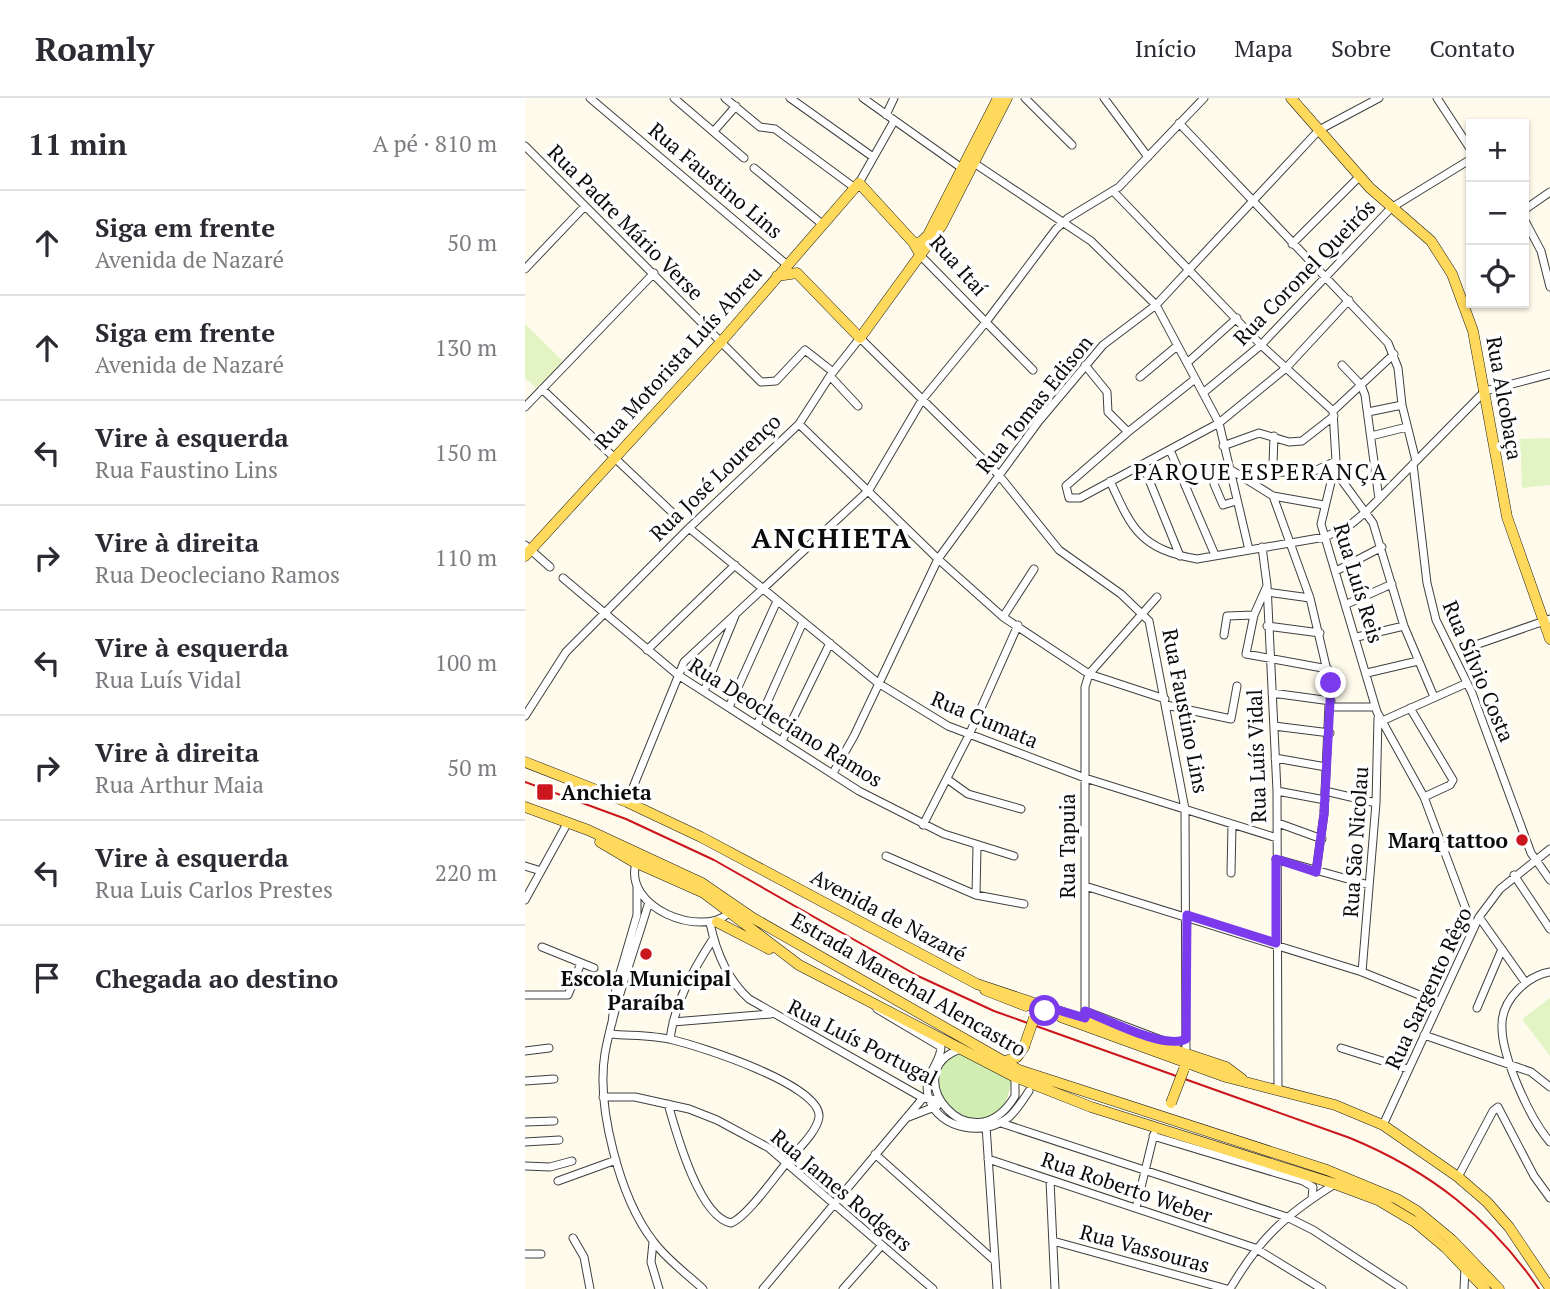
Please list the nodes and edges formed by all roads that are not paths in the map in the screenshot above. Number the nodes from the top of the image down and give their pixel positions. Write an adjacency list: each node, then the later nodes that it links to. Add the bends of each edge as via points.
1 (590, 98): 48 (street, Rua Faustino Lins)
2 (674, 98): 20 (street)
3 (725, 98): 15 (street)
4 (790, 98): 24 (street)
5 (863, 98): 16 (street)
6 (894, 98): 16 (street)
7 (998, 98): 30 (main road)
8 (1007, 98): 28 (main road, Rua José Lourenço)
9 (1025, 98): 22 (street)
10 (1104, 98): 25 (street)
11 (1204, 98): 18 (street)
12 (1291, 98): 19 (main road, Rua Alcobaça)
13 (1379, 98): 19 (street, Rua Tomas Edison)
14 (1437, 98): 21 (street)
15 (736, 106): 20 (street); 32 (street, via 760,127 775,129)
16 (886, 115): 17 (street)
17 (894, 121): 24 (street); 30 (street)
18 (1179, 123): 25 (street); 35 (street, Rua Sílvio Costa)
19 (1319, 130): 31 (main road, Rua Alcobaça); 35 (street, Rua Tomas Edison)
20 (714, 131): 26 (street)
21 (1466, 142)
22 (1072, 145)
23 (525, 146): 36 (street, Rua Padre Mário Verse)
24 (873, 157): 32 (street)
25 (1148, 157): 33 (street)
26 (744, 158)
27 (1466, 162): 38 (street, Rua Coronel Queirós)
28 (974, 163): 39 (street); 47 (main road, Rua José Lourenço)
29 (754, 168): 40 (street)
30 (963, 169): 42 (main road, via 926,238)
31 (1360, 176): 38 (main road, Rua Alcobaça); 43 (street)
32 (857, 186): 40 (main road, Rua Motorista Luís Abreu); 42 (main road, Rua Itaí)
33 (1114, 192): 39 (street); 49 (street)
34 (1550, 192): 37 (street)
35 (1251, 201): 43 (street, Rua Sílvio Costa); 49 (street, Rua Tomas Edison)
36 (585, 206): 50 (street); 51 (street, Rua Padre Mário Verse)
37 (1529, 207)
38 (1391, 208): 54 (street, Rua Coronel Queirós); 76 (main road, Rua Alcobaça, via 1431,241 1452,274 1470,319)
39 (1062, 222): 57 (street, via 1106,253); 59 (street)
40 (822, 224): 45 (main road, Rua Motorista Luís Abreu)
41 (1529, 228): 46 (street)
42 (913, 242): 47 (main road, Rua Itaí)
43 (1292, 244): 54 (street, Rua Sílvio Costa)
44 (1550, 246): 46 (street)
45 (800, 249): 48 (main road, Rua Motorista Luís Abreu); 52 (main road, Rua Faustino Lins)
46 (1541, 251): 55 (street)
47 (921, 256): 59 (street, Rua Itaí); 60 (main road, Rua José Lourenço)
48 (786, 264): 53 (main road, Rua Motorista Luís Abreu)
49 (1189, 267): 57 (street, Rua Tomas Edison); 58 (street)
50 (525, 269)
51 (654, 272): 61 (street, Rua Padre Mário Verse); 75 (street)
52 (797, 273): 53 (main road); 60 (main road, Rua Faustino Lins)
53 (777, 276): 61 (main road, Rua Motorista Luís Abreu)
54 (1324, 277): 56 (street, Rua Sílvio Costa); 62 (street, Rua Coronel Queirós)
55 (1550, 284)
56 (1349, 300): 64 (street, Rua Sílvio Costa); 68 (street)
57 (1156, 305): 63 (street); 66 (street, Rua Tomas Edison, via 1111,337)
58 (1237, 318): 62 (street); 65 (street)
59 (986, 322): 69 (street, Rua Itaí); 78 (street)
60 (860, 338): 70 (street, Rua José Lourenço); 78 (street, Rua Faustino Lins)
61 (721, 342): 70 (street, Rua Padre Mário Verse, via 761,382 776,381 805,350); 92 (main road, Rua Motorista Luís Abreu)
62 (1261, 345): 68 (street); 77 (street, Rua Coronel Queirós)
63 (1177, 346): 65 (street); 72 (street)
64 (1394, 354): 74 (street); 79 (street, Rua Sílvio Costa)
65 (1187, 363): 73 (street)
66 (1085, 365): 87 (street, via 1107,392 1108,412); 98 (street, Rua Tomas Edison)
67 (1342, 365): 74 (street)
68 (1286, 368): 83 (street); 84 (street)
69 (1033, 370)
70 (831, 374): 80 (street); 85 (street, Rua José Lourenço)
71 (1550, 374): 76 (street)
72 (1140, 377)
73 (1195, 379): 77 (street); 87 (street)
74 (1361, 385): 82 (street); 83 (street)
75 (541, 389): 81 (street); 92 (street)
76 (1485, 391): 94 (street); 135 (main road, Rua Alcobaça, via 1507,517)
77 (1203, 393): 84 (street)
78 (922, 400): 98 (street, Rua Faustino Lins); 101 (street)
79 (1402, 405): 82 (street); 86 (street, Rua Sílvio Costa)
80 (858, 406)
81 (525, 407)
82 (1368, 412): 89 (street)
83 (1333, 414): 88 (street, via 1302,441); 93 (street, Rua Luís Reis)
84 (1219, 423): 90 (street); 91 (street)
85 (799, 424): 101 (street); 108 (street, Rua José Lourenço)
86 (1407, 427): 89 (street); 94 (street, Rua Sílvio Costa)
87 (1128, 432): 99 (street, via 1066,486 1065,492 1076,499)
88 (1274, 436): 90 (street, via 1259,433); 93 (street, via 1273,464 1279,472 1310,472)
89 (1371, 436): 103 (street)
90 (1223, 446): 96 (street)
91 (1170, 450): 95 (street); 115 (street)
92 (614, 459): 107 (street); 113 (main road, Rua Motorista Luís Abreu)
93 (1336, 461): 97 (street, Rua Luís Reis)
94 (1415, 462): 103 (street); 154 (street, Rua Sílvio Costa, via 1431,603)
95 (1143, 465): 99 (street); 116 (street)
96 (1227, 467): 102 (street); 104 (street)
97 (1335, 471): 105 (street, Rua Luís Reis); 106 (street)
98 (998, 474): 117 (street, Rua Tomas Edison); 130 (street, Rua Faustino Lins, via 1059,551)
99 (1110, 481): 116 (street, via 1135,532)
100 (1214, 484): 104 (street, via 1223,505)
101 (869, 490): 117 (street); 124 (street)
102 (1273, 496): 105 (street); 110 (street)
103 (1378, 499): 106 (street)
104 (1236, 501): 114 (street)
105 (1324, 505): 109 (street, Rua Luís Reis)
106 (1367, 511): 109 (street); 112 (street)
107 (677, 517)
108 (689, 528): 118 (street, Rua Cumata); 131 (street, Rua José Lourenço)
109 (1325, 537): 110 (street); 121 (street, Rua Luís Reis)
110 (1291, 542): 111 (street); 127 (street)
111 (1262, 547): 114 (street); 125 (street, Rua Luís Vidal)
112 (1383, 547): 121 (street); 123 (street)
113 (527, 550): 119 (street)
114 (1249, 550): 115 (street)
115 (1215, 555): 116 (street)
116 (1180, 556)
117 (938, 559): 134 (street); 153 (street, Rua Tomas Edison)
118 (735, 565): 124 (street, Rua Cumata); 146 (street)
119 (550, 567)
120 (1034, 569): 134 (street)
121 (1336, 571): 129 (street, Rua Luís Reis)
122 (562, 578): 131 (street, Rua Deocleciano Ramos)
123 (1392, 584): 129 (street); 139 (street)
124 (762, 588): 128 (street, Rua Cumata); 132 (street)
125 (1267, 589): 127 (street); 133 (street); 138 (street, Rua Luís Vidal)
126 (1157, 597): 130 (street)
127 (1310, 597): 140 (street)
128 (777, 601): 136 (street, Rua Cumata); 162 (street)
129 (1347, 604): 142 (street, Rua Luís Reis)
130 (1142, 611): 151 (street); 159 (street, Rua Faustino Lins, via 1152,630)
131 (603, 612): 146 (street, Rua Deocleciano Ramos); 164 (street, Rua José Lourenço, via 559,661)
132 (737, 612): 152 (street, via 686,659); 156 (street)
133 (1254, 615): 141 (street, via 1227,616); 147 (street, via 1245,654)
134 (1003, 617): 137 (street)
135 (1546, 620): 143 (main road, Rua Alcobaça); 145 (street)
136 (803, 622): 144 (street, Rua Cumata); 166 (street)
137 (1017, 625): 151 (street); 169 (street)
138 (1267, 626): 140 (street); 147 (street, Rua Luís Vidal)
139 (1403, 626): 142 (street); 148 (street)
140 (1320, 633): 149 (street)
141 (1224, 635)
142 (1357, 636): 150 (street, Rua Luís Reis)
143 (1550, 639)
144 (830, 643): 153 (street, Rua Cumata); 170 (street)
145 (1467, 648)
146 (647, 650): 152 (street, Rua Deocleciano Ramos)
147 (1269, 658): 149 (street); 157 (street, Rua Luís Vidal)
148 (1418, 661): 150 (street); 158 (street)
149 (1328, 669): 160 (street)
150 (1367, 673): 161 (street, Rua Luís Reis)
151 (1089, 674): 159 (street); 175 (street, Rua Tapuia, via 1084,696)
152 (678, 675): 156 (street, Rua Deocleciano Ramos); 180 (street)
153 (878, 683): 169 (street, Rua Cumata, via 932,718); 174 (street, Rua Tomas Edison)
154 (1467, 683): 158 (street); 197 (street, Rua Sílvio Costa)
155 (1237, 686): 159 (street, via 1231,719)
156 (703, 691): 162 (street, Rua Deocleciano Ramos)
157 (1272, 693): 160 (street); 167 (street, Rua Luís Vidal)
158 (1434, 697): 163 (street)
159 (1165, 702): 183 (street, Rua Faustino Lins)
160 (1331, 704): 161 (street); 168 (street)
161 (1375, 707): 165 (street, Rua Luís Reis)
162 (729, 708): 166 (street, Rua Deocleciano Ramos)
163 (1410, 708): 165 (street); 179 (street, via 1453,780)
164 (525, 716)
165 (1380, 718): 179 (street, Rua Luís Reis); 181 (street, Rua São Nicolau)
166 (757, 724): 170 (street, Rua Deocleciano Ramos)
167 (1273, 726): 168 (street); 171 (street, Rua Luís Vidal)
168 (1329, 733): 173 (street)
169 (969, 735): 175 (street, Rua Cumata); 176 (street)
170 (782, 741): 174 (street, Rua Deocleciano Ramos)
171 (1275, 758): 173 (street); 177 (street, Rua Luís Vidal)
172 (525, 762): 180 (main road, Avenida de Nazaré)
173 (1327, 767): 178 (street)
174 (833, 773): 187 (street, Rua Deocleciano Ramos)
175 (1085, 778): 183 (street, Rua Cumata); 206 (street, Rua Tapuia)
176 (947, 779): 182 (street, via 968,794); 187 (street)
177 (1277, 791): 178 (street); 185 (street, Rua Luís Vidal)
178 (1325, 796): 181 (street); 190 (street)
179 (1424, 797): 216 (street, Rua Luís Reis)
180 (627, 802): 232 (main road, Avenida de Nazaré, via 773,873)
181 (1376, 803): 205 (street, Rua São Nicolau)
182 (1021, 809)
183 (1185, 809): 188 (street, Rua Cumata); 213 (street, Rua Faustino Lins)
184 (525, 810): 186 (main road, Estrada Marechal Alencastro)
185 (1277, 823): 189 (street, Rua Luís Vidal); 190 (street)
186 (566, 824): 193 (main road, Estrada Marechal Alencastro); 198 (main road, Estrada Marechal Alencastro); 200 (street)
187 (923, 825): 191 (street, Rua Deocleciano Ramos)
188 (1232, 825): 189 (street, Rua Cumata); 202 (street)
189 (1277, 838): 196 (street, Rua Luís Vidal)
190 (1322, 839): 201 (street)
191 (977, 846): 195 (street, Rua Deocleciano Ramos); 208 (street)
192 (1550, 849): 197 (street, Rua Sargento Rêgo)
193 (647, 856): 198 (main road); 220 (main road, Estrada Marechal Alencastro, via 702,883 753,918)
194 (886, 856): 208 (street)
195 (1014, 856)
196 (1276, 859): 201 (street); 219 (street, Rua Luís Vidal)
197 (1535, 860): 203 (street, Rua Sargento Rêgo); 204 (street, Rua Sílvio Costa)
198 (636, 863): 207 (street); 212 (main road, Estrada Marechal Alencastro, via 697,888)
199 (525, 866): 200 (street)
200 (541, 871): 209 (street)
201 (1316, 872): 205 (street)
202 (1231, 873)
203 (1514, 875): 214 (street, Rua Sargento Rêgo); 217 (street)
204 (1550, 880)
205 (1369, 885): 228 (street, Rua São Nicolau)
206 (1085, 886): 213 (street); 242 (street, Rua Tapuia)
207 (637, 887): 211 (street); 234 (street, via 636,919)
208 (976, 894): 210 (street)
209 (525, 900)
210 (1024, 904)
211 (648, 905): 215 (street, via 670,915); 234 (street)
212 (729, 913): 215 (street); 223 (main road, Estrada Marechal Alencastro)
213 (1187, 915): 219 (street); 248 (street, Rua Faustino Lins)
214 (1479, 918): 216 (street, Rua Sargento Rêgo); 222 (street)
215 (714, 923): 218 (street, Rua Luís Portugal); 223 (main road)
216 (1473, 928): 235 (street, Rua Sargento Rêgo)
217 (1550, 929)
218 (713, 939): 241 (street, Rua Luís Portugal, via 732,980); 244 (street, via 692,974)
219 (1276, 943): 228 (street); 263 (street, Rua Luís Vidal)
220 (806, 946): 225 (main road, via 810,955); 226 (main road, Estrada Marechal Alencastro)
221 (542, 947): 224 (street)
222 (1502, 949): 231 (street); 238 (street)
223 (785, 956): 225 (main road, Estrada Marechal Alencastro)
224 (581, 963): 227 (street); 233 (street, via 569,994 563,998)
225 (799, 965): 230 (main road, Estrada Marechal Alencastro)
226 (837, 965): 230 (main road, via 827,969); 253 (main road, Estrada Marechal Alencastro)
227 (594, 968)
228 (1362, 972): 235 (street)
229 (1550, 972): 231 (street)
230 (829, 981): 236 (main road, Estrada Marechal Alencastro)
231 (1525, 982): 255 (street, via 1505,1008 1501,1022)
232 (977, 984): 237 (main road, via 1000,998); 239 (main road, Avenida de Nazaré)
233 (525, 995)
234 (617, 1000): 245 (street)
235 (1437, 1002): 246 (street, Rua Sargento Rêgo)
236 (869, 1003): 251 (main road, Estrada Marechal Alencastro); 267 (street, Estrada Marechal Alencastro, via 941,1047 929,1073)
237 (1025, 1005): 240 (main road); 243 (main road)
238 (1477, 1008)
239 (1058, 1010): 240 (main road); 242 (main road, Avenida de Nazaré)
240 (1045, 1011): 243 (main road); 254 (main road)
241 (772, 1014): 244 (street, Rua Luís Portugal); 267 (street, Rua Luís Portugal)
242 (1085, 1015): 248 (street, Avenida de Nazaré, via 1164,1041); 254 (main road, Avenida de Nazaré, via 1167,1047)
243 (1035, 1017): 253 (main road, bridge, via 1017,1057)
244 (673, 1022): 247 (street)
245 (611, 1030): 247 (street); 266 (street)
246 (1424, 1035): 255 (street); 256 (street, Rua Sargento Rêgo)
247 (670, 1039): 288 (street, via 750,1065 815,1105 816,1125)
248 (1186, 1039): 254 (street, Rua Faustino Lins)
249 (549, 1048): 252 (street)
250 (1341, 1048): 256 (street)
251 (961, 1049): 257 (main road, Estrada Marechal Alencastro); 269 (street, via 946,1057 936,1073)
252 (525, 1051)
253 (1003, 1062): 271 (main road, Estrada Marechal Alencastro)
254 (1183, 1062): 259 (main road); 259 (main road, via 1226,1067); 270 (main road, bridge)
255 (1512, 1068): 261 (street, via 1531,1072); 283 (street)
256 (1408, 1069): 279 (street, Rua Sargento Rêgo)
257 (1015, 1077): 262 (main road, Estrada Marechal Alencastro); 265 (street)
258 (554, 1079): 260 (street)
259 (1242, 1079): 263 (main road)
260 (525, 1081)
261 (1550, 1087)
262 (1044, 1089): 264 (street); 273 (main road, Estrada Marechal Alencastro)
263 (1278, 1089): 279 (main road)
264 (1029, 1091): 265 (street); 277 (street)
265 (1016, 1096): 278 (street)
266 (603, 1097): 268 (street, Rua James Rodgers); 286 (street)
267 (926, 1098): 269 (street, Rua Luís Portugal); 272 (street)
268 (668, 1104): 288 (street, Rua James Rodgers, via 717,1120); 288 (street, via 685,1157 708,1202 724,1221 736,1222)
269 (938, 1104): 272 (street); 278 (street, via 955,1124)
270 (1170, 1105): 271 (main road); 276 (main road)
271 (1157, 1116): 273 (main road); 276 (main road, Estrada Marechal Alencastro)
272 (905, 1118): 284 (street)
273 (1132, 1120): 280 (main road, Estrada Marechal Alencastro)
274 (554, 1121): 275 (street)
275 (525, 1122)
276 (1175, 1122): 308 (main road, Estrada Marechal Alencastro, via 1374,1188 1417,1211)
277 (1001, 1123): 278 (street); 290 (street)
278 (986, 1125): 285 (street)
279 (1383, 1125): 291 (main road)
280 (1154, 1132): 290 (street); 294 (main road, Estrada Marechal Alencastro); 295 (street, via 1304,1181 1313,1187)
281 (559, 1140): 282 (street)
282 (525, 1142)
283 (1550, 1142)
284 (875, 1154): 297 (street); 307 (street)
285 (988, 1159): 292 (street, Rua Roberto Weber); 307 (street)
286 (616, 1160): 293 (street); 302 (street)
287 (572, 1161): 289 (street, via 549,1167)
288 (787, 1162): 297 (street, Rua James Rodgers)
289 (525, 1166)
290 (1145, 1170): 298 (street); 299 (street)
291 (1458, 1177): 296 (street, via 1498,1107); 310 (main road, via 1509,1227)
292 (1050, 1180): 298 (street, Rua Roberto Weber); 301 (street)
293 (558, 1181)
294 (1335, 1184): 295 (street); 308 (main road, Estrada Marechal Alencastro, via 1400,1212)
295 (1312, 1198): 299 (street)
296 (1550, 1198)
297 (833, 1205): 303 (street, Rua James Rodgers); 314 (street)
298 (1136, 1208): 304 (street, Rua Roberto Weber)
299 (1287, 1217): 304 (street); 321 (street)
300 (573, 1238): 311 (street, via 584,1257)
301 (1053, 1241): 318 (street); 319 (street, Rua Vassouras)
302 (653, 1242): 312 (street, via 651,1262); 313 (street)
303 (881, 1245): 315 (street); 316 (street, Rua James Rodgers)
304 (1255, 1248): 319 (street); 320 (street, Rua Roberto Weber)
305 (525, 1254): 306 (street)
306 (541, 1254)
307 (995, 1261): 317 (street)
308 (1469, 1267): 309 (main road, Estrada Marechal Alencastro); 322 (street); 323 (main road, Estrada Marechal Alencastro)
309 (1481, 1288)
310 (1550, 1288)
311 (590, 1289)
312 (659, 1289)
313 (703, 1289)
314 (763, 1289)
315 (843, 1289)
316 (933, 1289)
317 (997, 1289)
318 (1055, 1289)
319 (1228, 1289)
320 (1322, 1289)
321 (1403, 1289)
322 (1464, 1289)
323 (1499, 1289)

